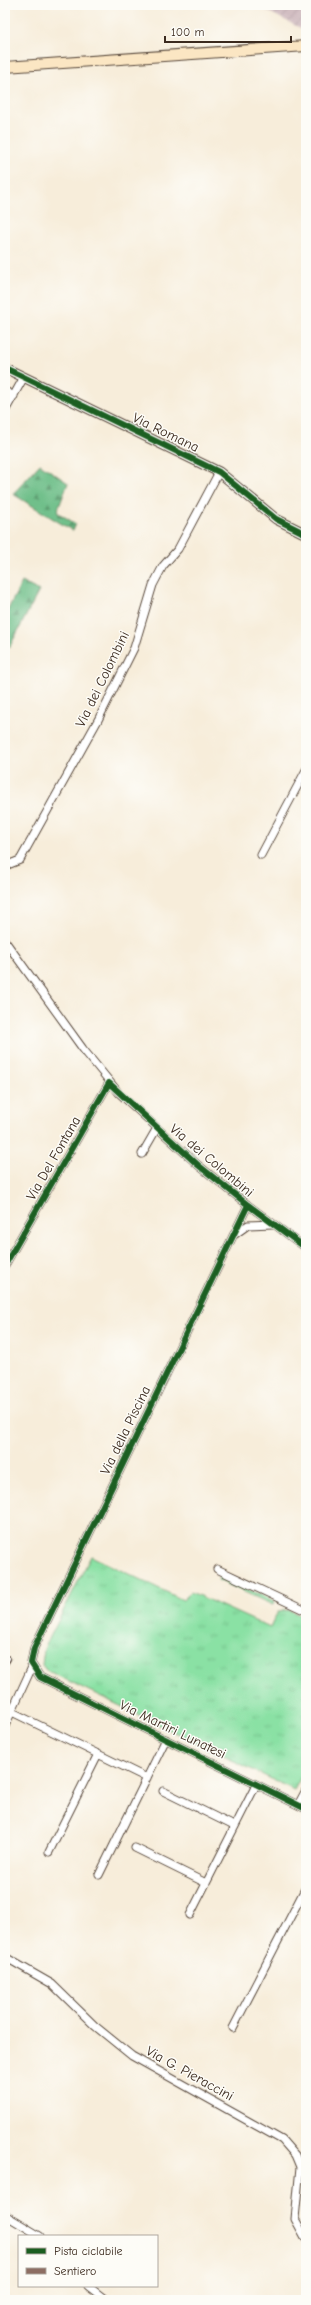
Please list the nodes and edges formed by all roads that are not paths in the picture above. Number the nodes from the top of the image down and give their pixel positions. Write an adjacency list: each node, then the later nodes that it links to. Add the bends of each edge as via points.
1 (306, 46): 2 (main road)
2 (5, 67)
3 (5, 368): 4 (street, Via Romana)
4 (24, 377): 6 (street); 8 (street, Via Romana)
5 (5, 391): 6 (street)
6 (14, 396): 7 (street)
7 (5, 411)
8 (219, 472): 9 (street, Via Romana, via 276,519); 12 (street, Via dei Colombini, via 178,549 163,566 153,585 134,648 98,720 20,860)
9 (306, 534)
10 (306, 770): 11 (street)
11 (261, 856)
12 (5, 866)
13 (5, 941): 14 (street, Via dei Colombini)
14 (109, 1083): 15 (street, Via dei Colombini); 21 (street, Via Del Fontana)
15 (157, 1128): 16 (street); 17 (street, Via dei Colombini)
16 (142, 1154)
17 (248, 1205): 18 (street, Via dei Colombini); 19 (street, Via della Piscina)
18 (272, 1224): 19 (street, via 248,1225 237,1231); 20 (street, Via dei Colombini)
19 (228, 1243): 24 (street, Via della Piscina, via 34,1648)
20 (306, 1248)
21 (5, 1265)
22 (217, 1569): 23 (street)
23 (306, 1611)
24 (32, 1667): 25 (street); 27 (street, Via Martiri Lunatesi, via 40,1677)
25 (12, 1712): 26 (street); 28 (street)
26 (5, 1726)
27 (166, 1739): 29 (street, Via Martiri Lunatesi); 30 (street, Via Martiri Lunatesi)
28 (98, 1754): 29 (street); 37 (street)
29 (147, 1778): 38 (street, Via Martiri Lunatesi)
30 (256, 1785): 33 (street, Via Martiri Lunatesi); 35 (street)
31 (306, 1790): 33 (street)
32 (163, 1791): 35 (street)
33 (298, 1805): 34 (street, Via Martiri Lunatesi)
34 (306, 1809)
35 (234, 1826): 39 (street)
36 (135, 1848): 39 (street)
37 (49, 1852)
38 (98, 1875)
39 (206, 1883): 41 (street)
40 (306, 1887): 43 (street)
41 (190, 1915)
42 (5, 1957): 46 (street, Via G. Pieraccini, via 52,1984 95,2026 132,2056 282,2140 295,2155 300,2167 295,2219)
43 (233, 2028)
44 (5, 2215): 45 (street)
45 (38, 2235)
46 (306, 2239)
47 (89, 2287): 48 (street)
48 (106, 2300)

